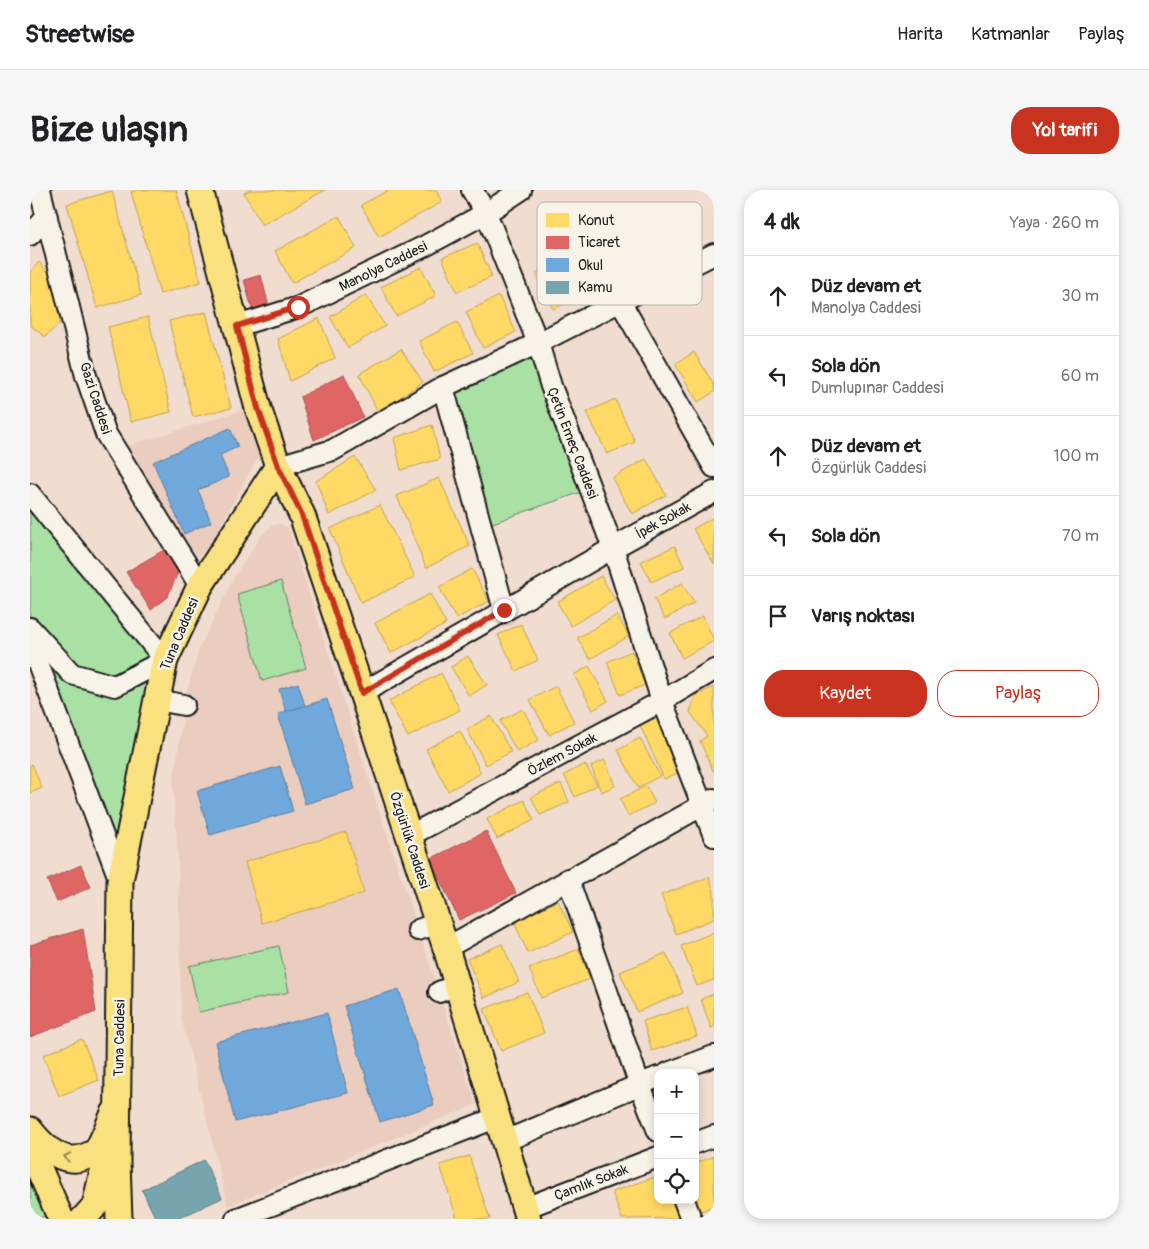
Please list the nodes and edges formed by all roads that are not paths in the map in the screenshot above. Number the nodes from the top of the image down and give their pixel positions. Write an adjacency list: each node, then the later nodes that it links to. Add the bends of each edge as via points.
1 (40, 190): 6 (street, Gazi Caddesi)
2 (201, 190): 12 (main road, Özgürlük Caddesi)
3 (472, 190): 5 (street, Çetin Emeç Caddesi)
4 (522, 190): 5 (street, Manolya Caddesi)
5 (486, 213): 12 (street, Manolya Caddesi, via 298,307); 13 (street, Çetin Emeç Caddesi)
6 (47, 218): 7 (street); 20 (street, Gazi Caddesi, via 86,376 106,434)
7 (30, 235)
8 (714, 254): 9 (street)
9 (702, 260)
10 (614, 305): 13 (street)
11 (622, 305): 16 (street)
12 (237, 326): 15 (main road, Özgürlük Caddesi, via 258,408)
13 (538, 343): 14 (street); 19 (street, Çetin Emeç Caddesi, via 551,386)
14 (443, 387): 15 (street, via 334,450); 21 (street)
15 (278, 466): 20 (main road, Tuna Caddesi); 26 (main road, Özgürlük Caddesi, via 302,515)
16 (714, 467)
17 (714, 492): 19 (street, İpek Sokak)
18 (30, 494): 24 (street)
19 (613, 548): 21 (street, İpek Sokak); 28 (street, Çetin Emeç Caddesi)
20 (200, 586): 24 (main road, Tuna Caddesi)
21 (504, 610): 26 (street, İpek Sokak)
22 (30, 628): 24 (street, via 72,674 115,686)
23 (30, 642): 34 (street, Tuna Caddesi)
24 (165, 660): 27 (main road, Tuna Caddesi)
25 (714, 670): 28 (street, Özlem Sokak)
26 (362, 693): 31 (main road, Özgürlük Caddesi)
27 (157, 700): 29 (street); 34 (main road, Tuna Caddesi)
28 (662, 701): 30 (street, Çetin Emeç Caddesi); 31 (street, Özlem Sokak)
29 (184, 705)
30 (709, 802): 32 (street, Çetin Emeç Caddesi); 33 (street)
31 (409, 836): 35 (main road, Özgürlük Caddesi, via 428,926)
32 (714, 836)
33 (568, 880): 35 (street); 38 (street)
34 (120, 881): 39 (main road, Tuna Caddesi)
35 (446, 948): 41 (main road, Özgürlük Caddesi, via 448,988)
36 (714, 1056): 37 (street)
37 (679, 1069)
38 (648, 1080): 40 (street); 44 (street)
39 (119, 1104): 42 (main road, one-way to 42, via 96,1152 83,1159 57,1155 39,1142); 51 (main road, Tuna Caddesi, via 95,1206); 52 (main road, Tuna Caddesi)
40 (655, 1114)
41 (498, 1117): 44 (main road, Özgürlük Caddesi); 53 (street, via 257,1202)
42 (30, 1130)
43 (714, 1136): 45 (street)
44 (504, 1141): 49 (main road, Özgürlük Caddesi)
45 (699, 1142)
46 (30, 1148): 50 (main road)
47 (654, 1159): 49 (street, Çamlık Sokak)
48 (686, 1204): 54 (street)
49 (526, 1213)
50 (61, 1219)
51 (83, 1219)
52 (119, 1219)
53 (236, 1219)
54 (692, 1219)

